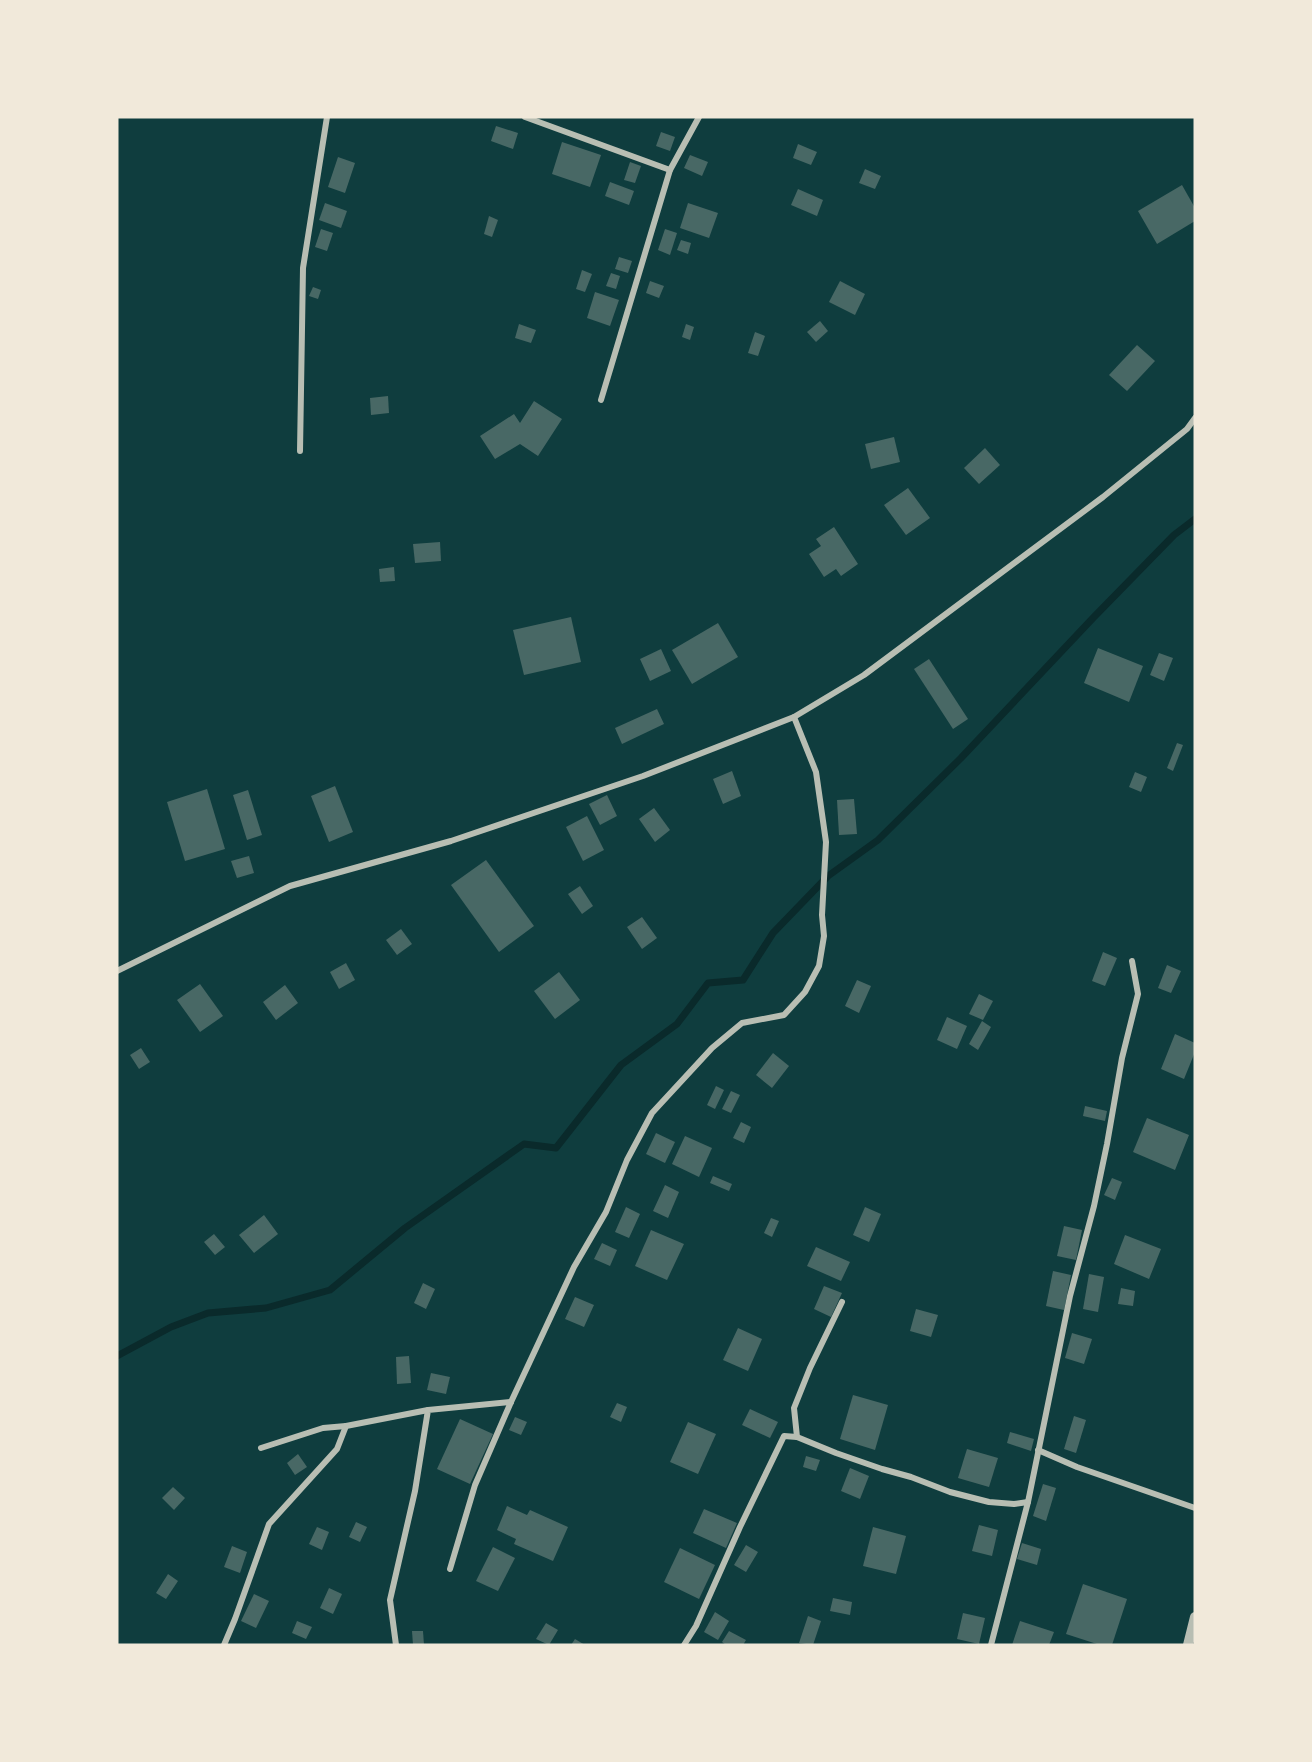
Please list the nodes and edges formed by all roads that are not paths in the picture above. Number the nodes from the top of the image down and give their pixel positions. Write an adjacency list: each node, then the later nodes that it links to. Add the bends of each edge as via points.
1 (327, 117): 7 (street, via 303,268)
2 (525, 117): 4 (street)
3 (699, 117): 4 (street)
4 (670, 170): 5 (street)
5 (601, 399)
6 (1195, 418): 8 (street, via 1103,497 992,581 864,675)
7 (300, 451)
8 (794, 717): 10 (street, via 643,776 452,841 290,886); 12 (street, via 816,772 826,842 824,936 819,966 805,993 784,1015 742,1023 712,1048 652,1113)
9 (1132, 961): 17 (street, via 1138,994)
10 (117, 971)
11 (842, 1302): 15 (street, via 794,1408)
12 (511, 1402): 13 (street); 20 (street, via 476,1485)
13 (428, 1410): 14 (street); 23 (street, via 415,1491 390,1600)
14 (346, 1426): 16 (street, via 323,1428); 22 (street, via 337,1449 269,1524)
15 (796, 1437): 18 (street, via 950,1492 989,1502); 24 (street, via 784,1436)
16 (261, 1448)
17 (1038, 1450): 18 (street); 19 (street)
18 (1028, 1502): 25 (street)
19 (1195, 1508)
20 (450, 1569)
21 (1195, 1617): 26 (street)
22 (224, 1645)
23 (396, 1645)
24 (684, 1645)
25 (991, 1645)
26 (1188, 1645)

